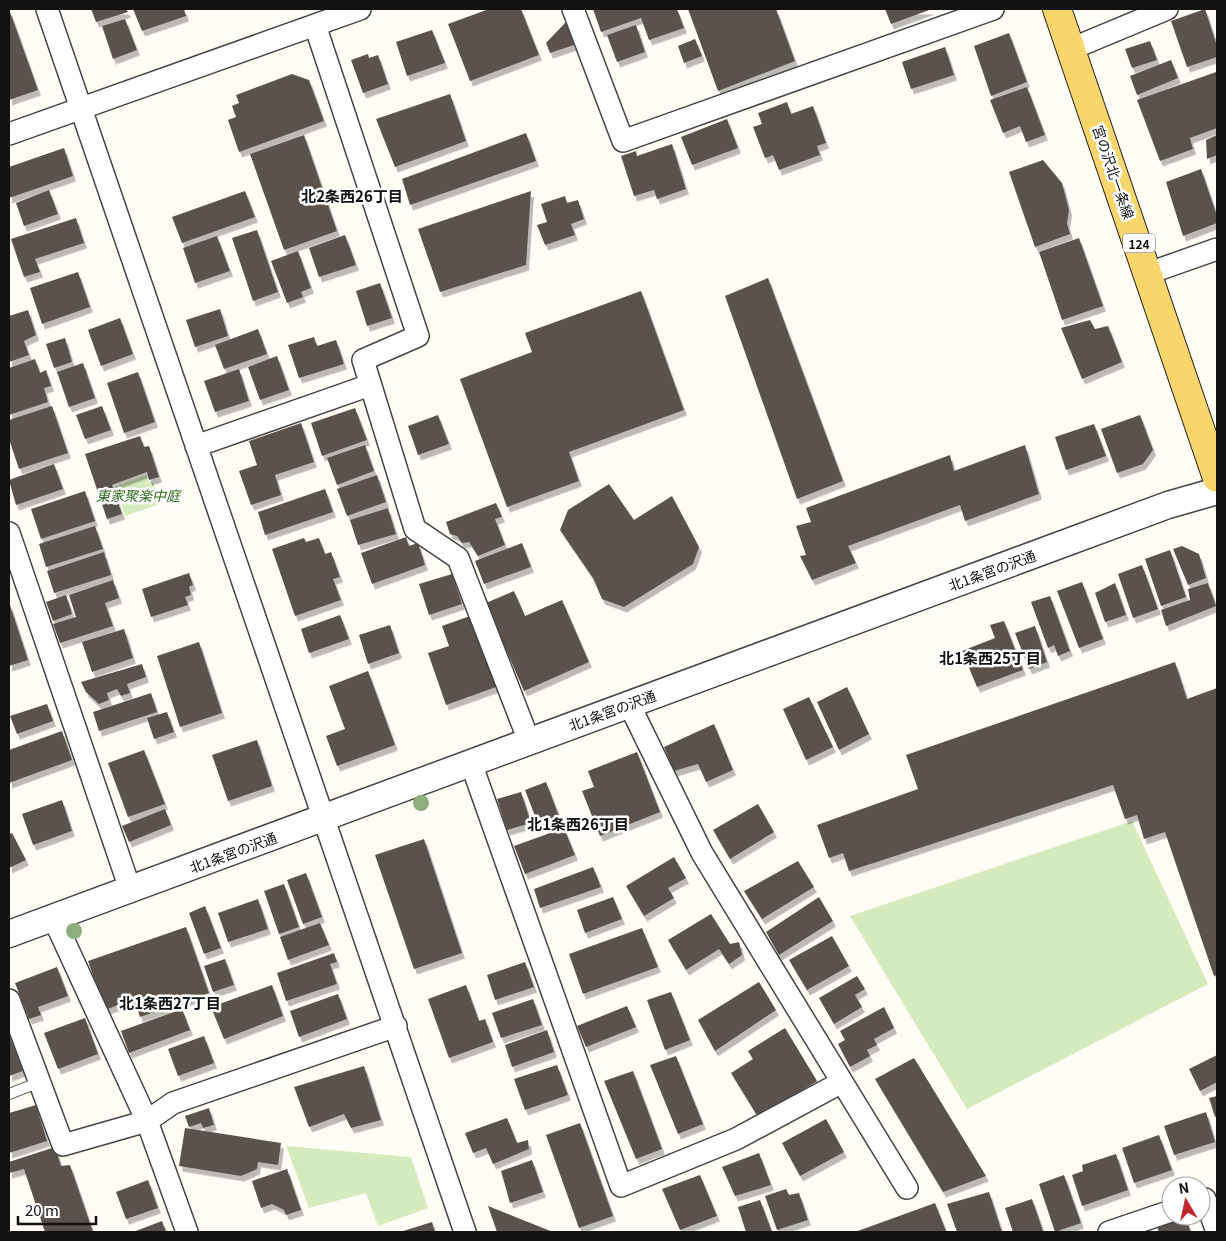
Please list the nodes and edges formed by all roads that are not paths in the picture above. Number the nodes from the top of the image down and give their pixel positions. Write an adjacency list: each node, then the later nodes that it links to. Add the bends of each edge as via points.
1 (47, 9): 9 (street)
2 (360, 9): 7 (street)
3 (573, 9): 4 (street, via 623,141)
4 (993, 9)
5 (1057, 9): 8 (main road, 宮の沢北一条線 / 124)
6 (1167, 9): 8 (street)
7 (315, 25): 9 (street); 13 (street, via 418,336 363,360)
8 (1071, 49): 12 (main road, 宮の沢北一条線 / 124)
9 (81, 108): 10 (street); 14 (street)
10 (9, 134)
11 (1217, 249): 12 (street)
12 (1149, 273): 15 (main road, 宮の沢北一条線 / 124)
13 (370, 385): 14 (street); 19 (street, via 415,529 458,558)
14 (196, 446): 21 (street)
15 (1217, 478)
16 (1217, 491): 18 (street, 北1条宮の沢通, via 1168,505)
17 (9, 533): 22 (street)
18 (629, 704): 19 (street, 北1条宮の沢通); 28 (street, via 702,853)
19 (529, 741): 20 (street, 北1条宮の沢通)
20 (471, 763): 21 (street, 北1条宮の沢通); 28 (street, via 621,1186 736,1139)
21 (324, 819): 22 (street, 北1条宮の沢通); 26 (street)
22 (130, 889): 23 (street, 北1条宮の沢通)
23 (53, 918): 24 (street, 北1条宮の沢通); 30 (street)
24 (9, 934)
25 (9, 1000): 27 (street)
26 (396, 1026): 30 (street, via 173,1103); 35 (street)
27 (40, 1082): 29 (lane); 30 (street, via 63,1145)
28 (842, 1082): 31 (street)
29 (9, 1094)
30 (147, 1121): 34 (street)
31 (907, 1188)
32 (1211, 1209): 37 (street)
33 (1161, 1214): 36 (street)
34 (187, 1232)
35 (465, 1232)
36 (1109, 1232)
37 (1217, 1232)

